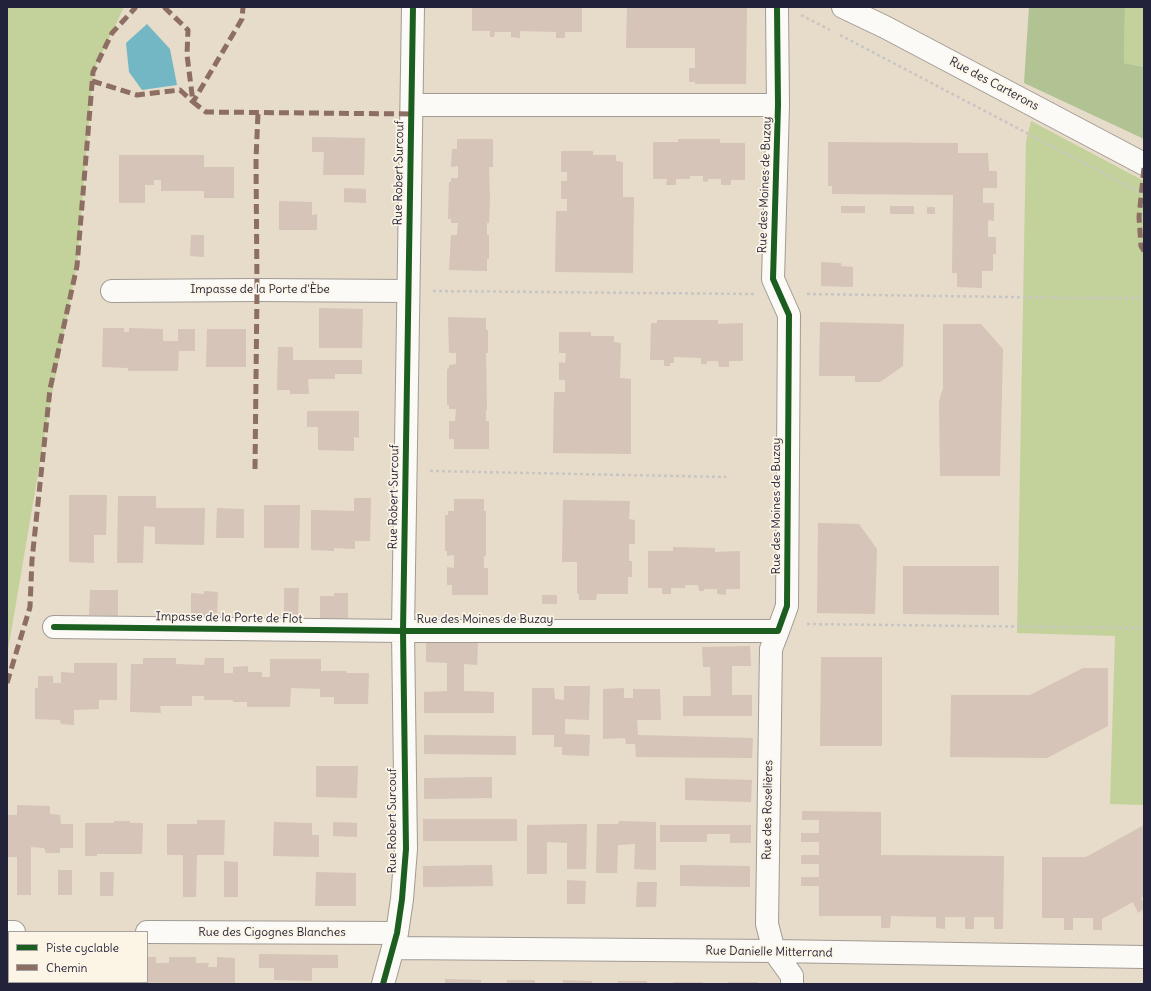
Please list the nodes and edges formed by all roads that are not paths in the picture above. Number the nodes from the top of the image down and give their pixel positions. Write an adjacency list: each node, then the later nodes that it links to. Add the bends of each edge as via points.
1 (414, 7): 4 (street, Rue Robert Surcouf)
2 (778, 7): 5 (street, Rue des Moines de Buzay)
3 (843, 7): 6 (street, Rue des Carterons)
4 (412, 105): 5 (street); 7 (street, Rue Robert Surcouf)
5 (778, 106): 10 (street, Rue des Moines de Buzay, via 773,279 789,315 787,606)
6 (1144, 164)
7 (408, 290): 8 (street, Impasse de la Porte d'Èbe); 11 (street, Rue Robert Surcouf)
8 (112, 291)
9 (54, 627): 11 (street, Impasse de la Porte de Flot)
10 (779, 627): 11 (street, Rue des Moines de Buzay); 14 (street, Rue des Roselières, via 771,649 767,924)
11 (403, 631): 13 (street, Rue Robert Surcouf, via 406,849)
12 (148, 932): 13 (street, Rue des Cigognes Blanches)
13 (395, 941): 14 (street, Rue Danielle Mitterrand); 16 (street, Rue Robert Surcouf)
14 (774, 952): 15 (street, Rue Danielle Mitterrand); 17 (street, Rue des Roselières, via 792,976)
15 (1144, 957)
16 (383, 984)
17 (792, 984)

